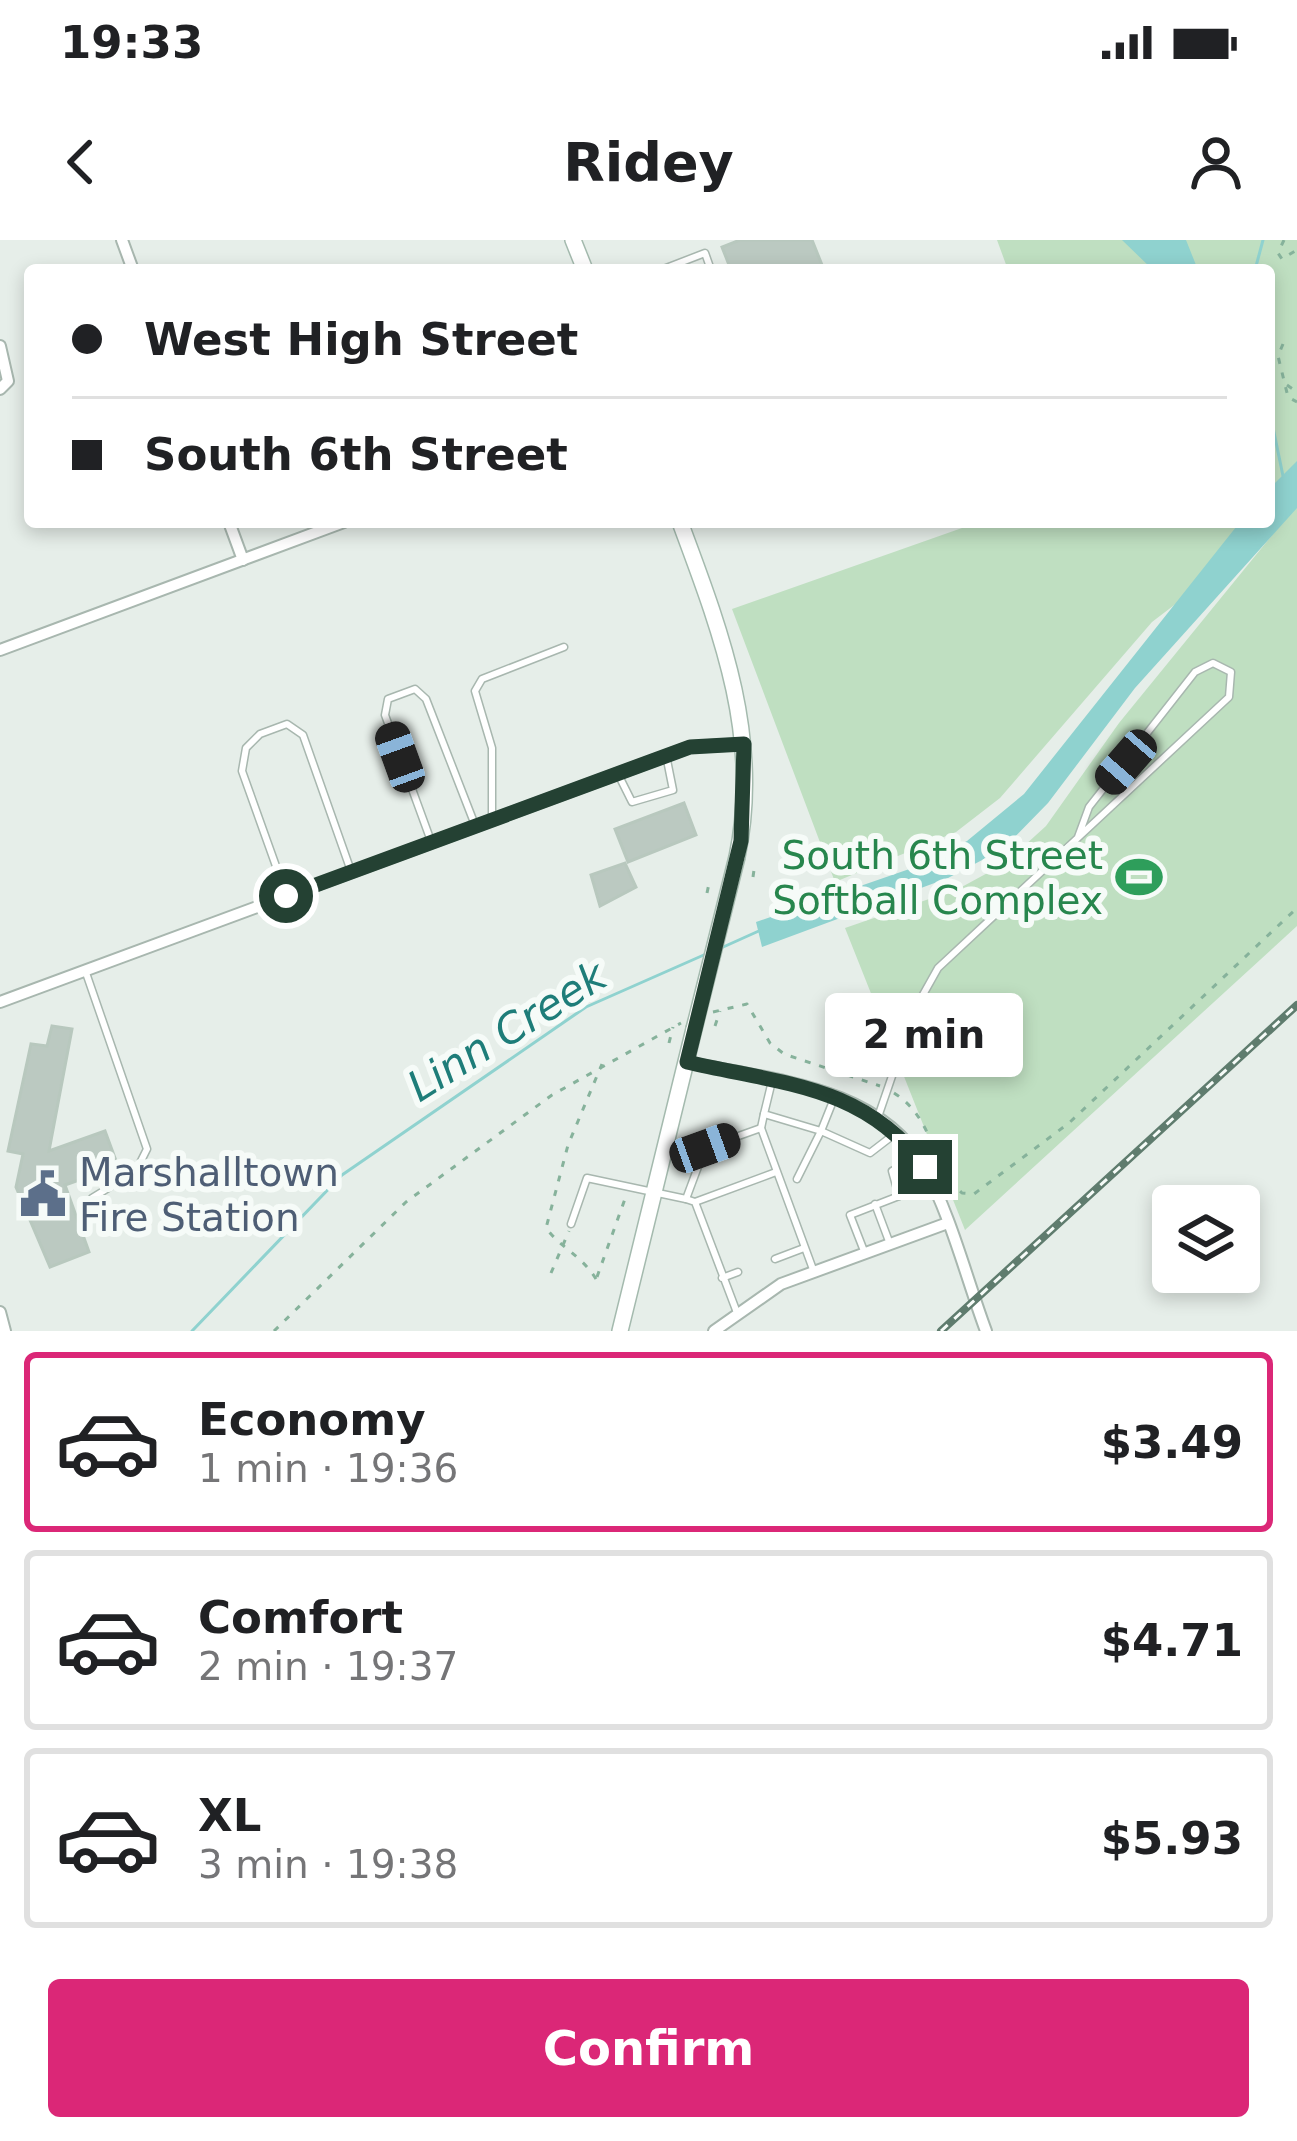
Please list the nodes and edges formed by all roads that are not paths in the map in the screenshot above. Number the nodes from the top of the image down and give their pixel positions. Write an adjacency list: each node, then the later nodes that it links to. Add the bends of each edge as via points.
1 (677, 264): 2 (lane, via 705,253)
2 (709, 264)
3 (0, 346): 4 (street, via 8,381)
4 (0, 389)
5 (231, 528): 8 (street)
6 (328, 528): 8 (street)
7 (682, 528): 11 (main road, via 727,647)
8 (243, 560): 10 (street)
9 (564, 647): 14 (lane, via 482,679 476,691 492,748)
10 (0, 650)
11 (744, 744): 12 (street); 22 (main road, bridge, via 737,857)
12 (666, 755): 13 (street); 13 (lane, via 676,787 655,796 632,802)
13 (618, 773): 14 (street)
14 (492, 819): 15 (street)
15 (475, 825): 17 (street); 17 (lane, via 427,699 404,691 388,699 385,715)
16 (1078, 837): 16 (lane, via 1229,697 1231,672 1213,664 1196,672 1089,807); 26 (lane, via 938,968 915,1009)
17 (431, 841): 18 (street)
18 (351, 872): 19 (street); 19 (lane, via 303,735 275,726 246,748 242,771)
19 (286, 896): 20 (street)
20 (86, 970): 21 (street); 36 (lane, via 147,1149 136,1171)
21 (0, 1002)
22 (687, 1062): 23 (street); 34 (main road)
23 (772, 1081): 24 (street); 25 (lane)
24 (836, 1096): 26 (street); 28 (lane)
25 (764, 1114): 27 (lane); 28 (lane)
26 (878, 1117): 29 (street)
27 (761, 1128): 31 (lane); 37 (lane, via 705,1148)
28 (821, 1131): 29 (lane, via 870,1153); 32 (lane)
29 (896, 1133): 30 (street)
30 (917, 1157): 33 (street); 35 (lane, via 892,1171)
31 (776, 1172): 37 (lane); 42 (lane)
32 (796, 1179)
33 (931, 1184): 35 (lane); 40 (street)
34 (655, 1191): 37 (lane); 39 (lane, via 587,1178); 49 (main road)
35 (899, 1196): 38 (lane)
36 (92, 1198)
37 (691, 1201): 47 (lane)
38 (875, 1204): 41 (lane); 43 (lane, via 850,1215)
39 (572, 1223)
40 (945, 1224): 41 (street); 51 (street)
41 (890, 1244): 43 (street)
42 (805, 1248): 44 (lane); 46 (lane)
43 (865, 1252): 46 (street)
44 (775, 1259)
45 (738, 1272): 47 (lane)
46 (814, 1272): 48 (street)
47 (722, 1278): 48 (lane)
48 (736, 1310): 50 (street)
49 (620, 1331)
50 (714, 1331)
51 (986, 1331)

